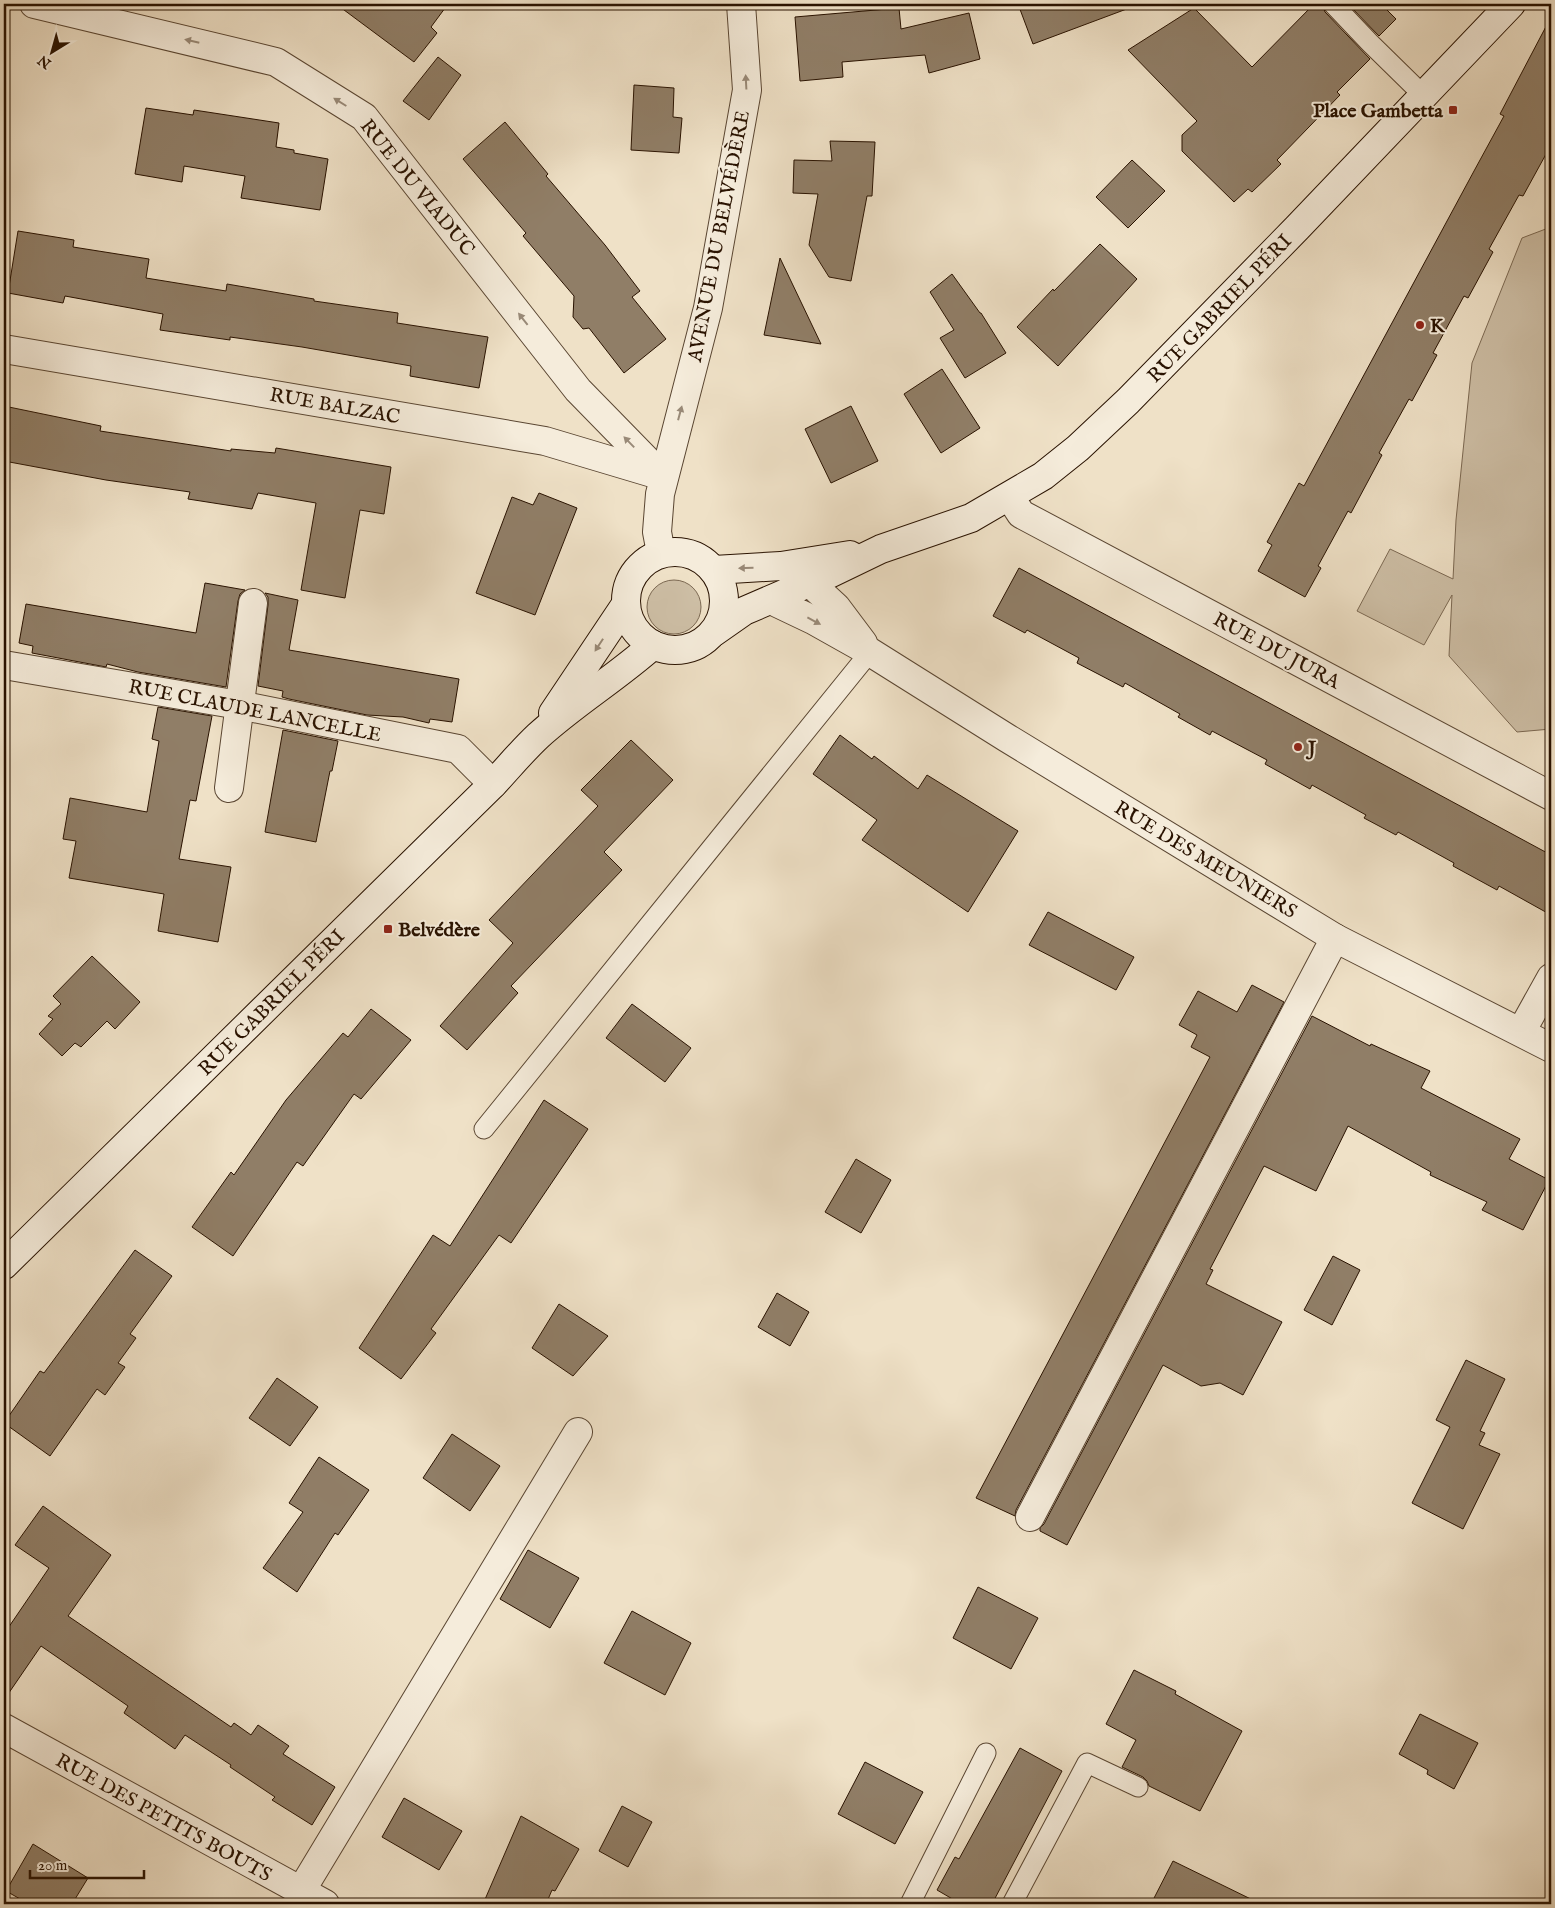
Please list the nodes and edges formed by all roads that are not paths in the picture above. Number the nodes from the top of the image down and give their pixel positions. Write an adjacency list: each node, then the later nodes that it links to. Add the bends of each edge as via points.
1 (34, 4): 7 (street, RUE DU VIADUC, one-way to 1, via 578,390 364,117 276,62)
2 (742, 4): 7 (street, AVENUE DU BELVÉDÈRE, one-way to 2, via 708,308 747,90)
3 (1333, 4): 5 (lane)
4 (1511, 4): 5 (street, RUE GABRIEL PÉRI)
5 (1423, 95): 8 (street, RUE GABRIEL PÉRI, via 1128,401 1078,448)
6 (4, 350): 7 (street, RUE BALZAC, via 545,441)
7 (663, 476): 10 (street, AVENUE DU BELVÉDÈRE, via 657,532)
8 (1010, 497): 9 (street, RUE GABRIEL PÉRI, via 971,518); 25 (street, RUE DU JURA, via 1021,514)
9 (881, 549): 11 (street, RUE GABRIEL PÉRI); 13 (street, RUE GABRIEL PÉRI)
10 (661, 553): 12 (street, via 692,554); 16 (street, via 641,565 631,578)
11 (781, 566): 12 (street, RUE GABRIEL PÉRI, one-way to 12); 13 (street, RUE DES MEUNIERS)
12 (714, 570): 17 (street, via 723,585 725,597 723,614)
13 (810, 583): 14 (street, RUE GABRIEL PÉRI); 19 (street, RUE DES MEUNIERS, via 836,607)
14 (771, 600): 17 (street, RUE GABRIEL PÉRI, via 744,611); 19 (street, RUE DES MEUNIERS, one-way to 19)
15 (253, 603): 21 (street)
16 (626, 604): 18 (street, via 633,627); 22 (street, RUE GABRIEL PÉRI, one-way to 22)
17 (714, 632): 18 (street, via 701,644 685,650)
18 (653, 645): 22 (street, RUE GABRIEL PÉRI)
19 (870, 652): 26 (street, RUE DES MEUNIERS); 30 (lane)
20 (4, 665): 21 (street, RUE CLAUDE LANCELLE)
21 (239, 705): 23 (street, RUE CLAUDE LANCELLE, via 458,749); 24 (street)
22 (538, 737): 23 (street, RUE GABRIEL PÉRI)
23 (493, 784): 31 (street, RUE GABRIEL PÉRI)
24 (229, 788)
25 (1551, 796)
26 (1335, 938): 28 (street, RUE DES MEUNIERS); 33 (street)
27 (1551, 978): 28 (street)
28 (1521, 1032): 29 (street, RUE DES MEUNIERS)
29 (1551, 1048)
30 (484, 1129)
31 (4, 1265)
32 (578, 1432): 37 (street)
33 (1030, 1517)
34 (4, 1728): 37 (street, RUE DES PETITS BOUTS)
35 (986, 1753): 39 (lane)
36 (1138, 1787): 40 (lane, via 1087,1763)
37 (301, 1891): 38 (street, RUE DES PETITS BOUTS)
38 (325, 1904)
39 (910, 1904)
40 (1012, 1904)

